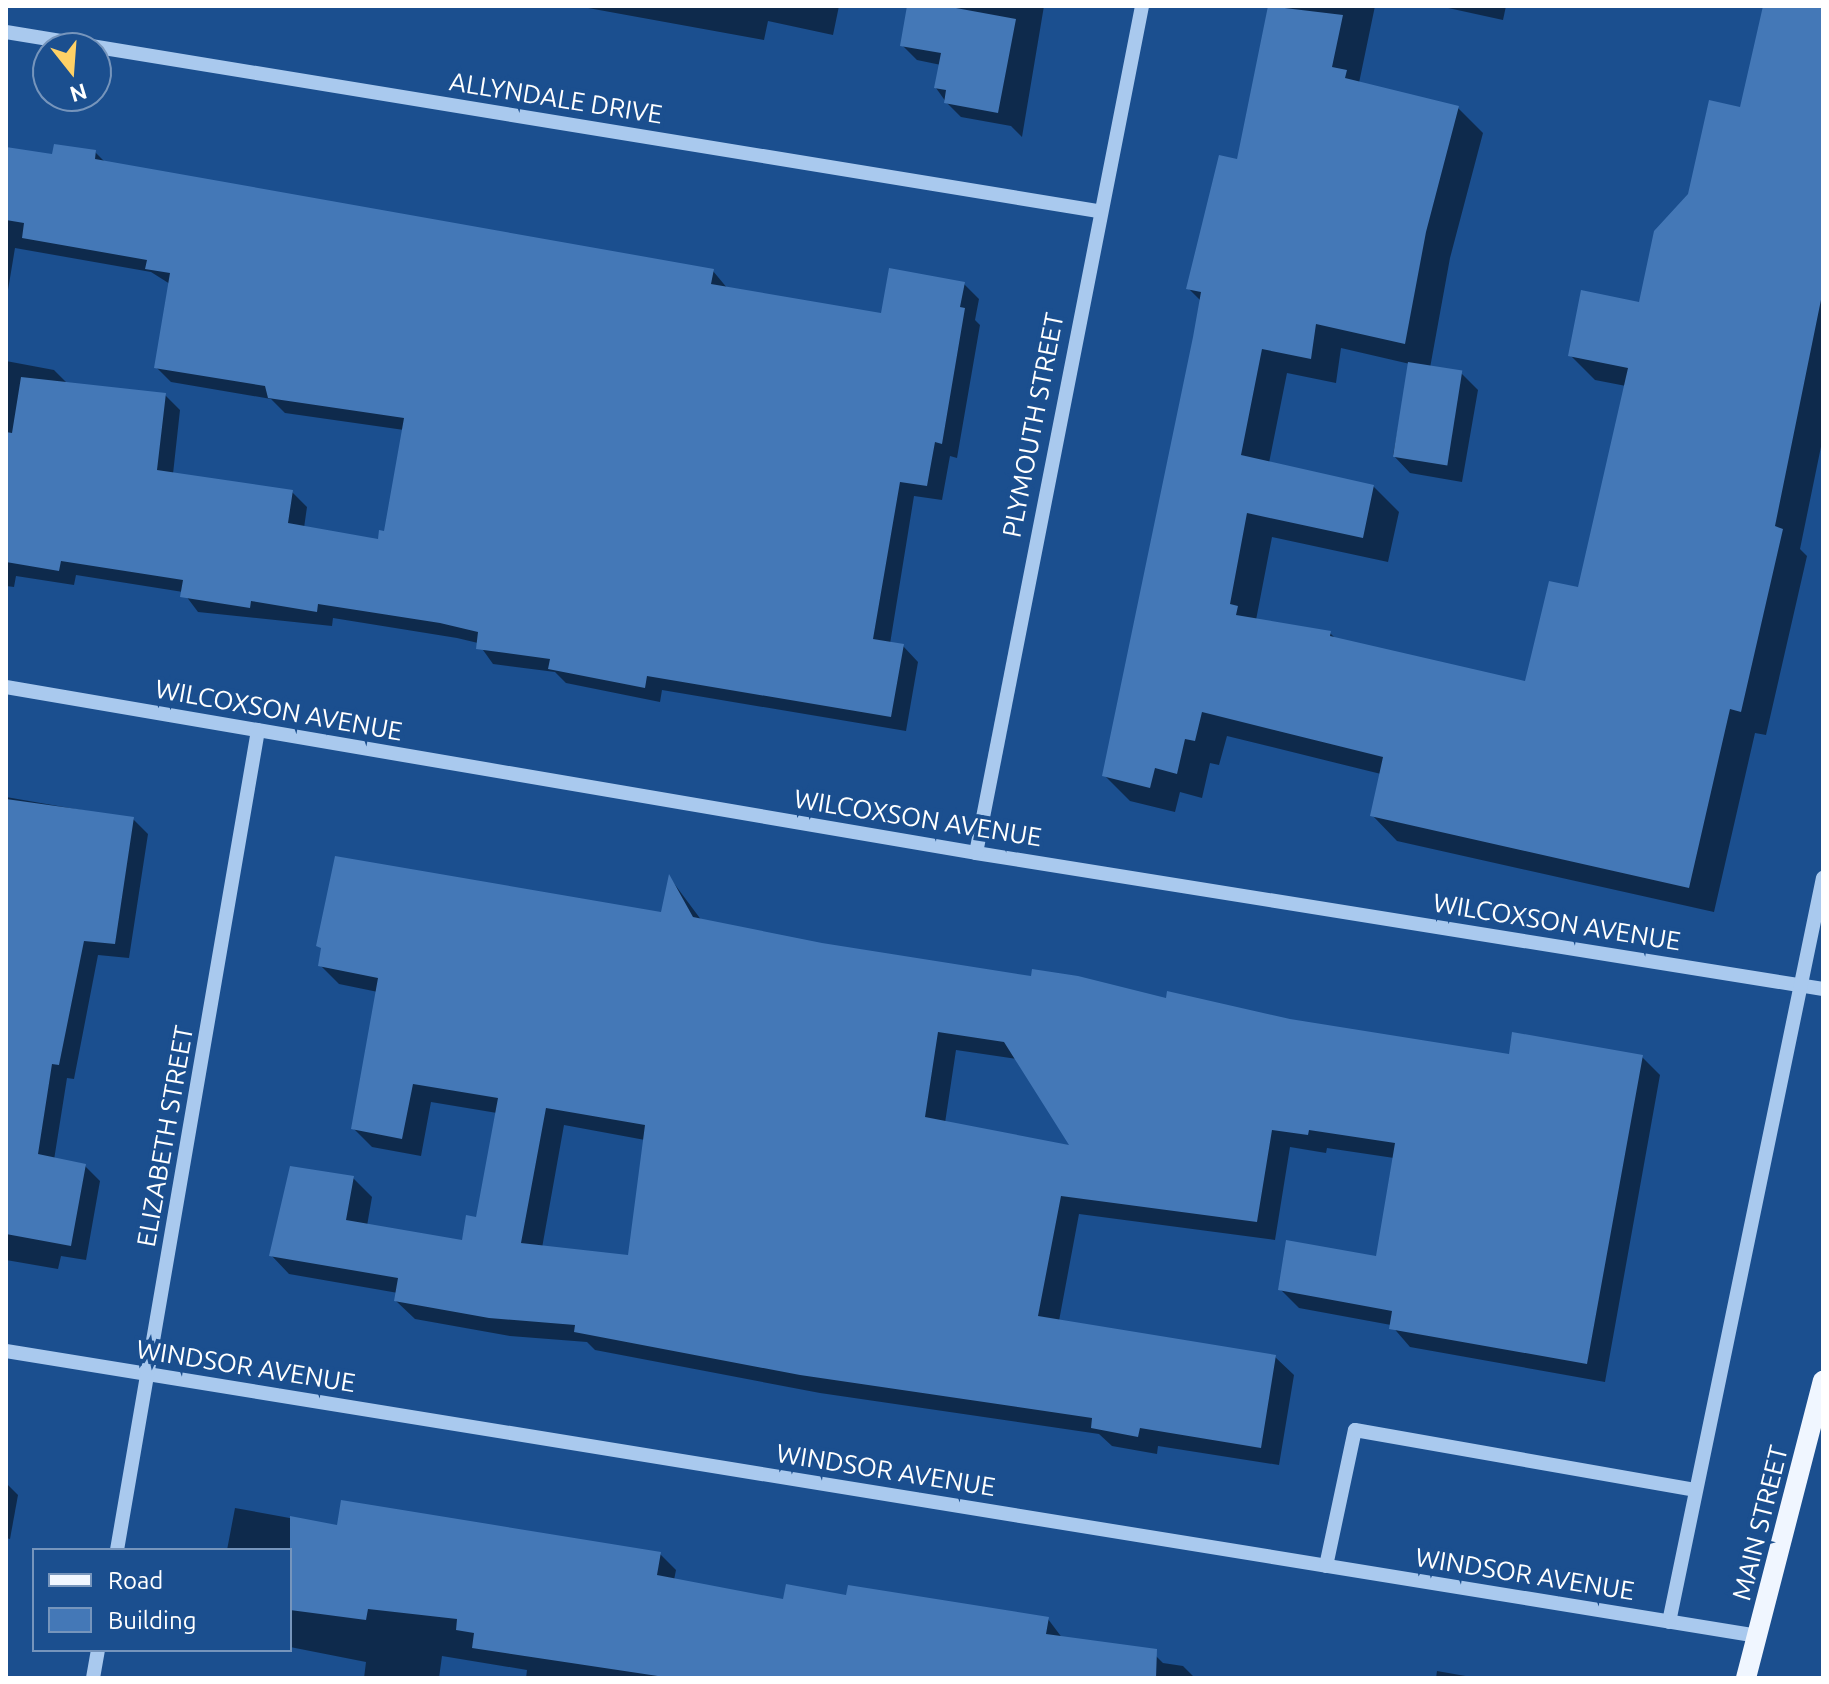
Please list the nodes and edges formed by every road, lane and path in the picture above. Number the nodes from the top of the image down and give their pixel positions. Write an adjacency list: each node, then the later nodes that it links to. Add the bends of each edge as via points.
1 (1142, 6): 3 (street, PLYMOUTH STREET)
2 (6, 32): 3 (street, ALLYNDALE DRIVE)
3 (1098, 211): 6 (street, PLYMOUTH STREET)
4 (6, 687): 5 (street, WILCOXSON AVENUE)
5 (258, 730): 6 (street, WILCOXSON AVENUE); 11 (street, ELIZABETH STREET)
6 (976, 853): 8 (street, WILCOXSON AVENUE)
7 (1823, 878): 8 (street)
8 (1801, 986): 9 (street, WILCOXSON AVENUE); 13 (street)
9 (1823, 989)
10 (6, 1351): 11 (street, WINDSOR AVENUE)
11 (150, 1375): 14 (street, ELIZABETH STREET); 15 (street, WINDSOR AVENUE)
12 (1823, 1381): 17 (main road, MAIN STREET)
13 (1695, 1490): 15 (street, via 1355,1430); 16 (street)
14 (117, 1548)
15 (1326, 1566): 16 (street, WINDSOR AVENUE)
16 (1669, 1622): 17 (street, WINDSOR AVENUE)
17 (1758, 1636): 20 (main road, MAIN STREET)
18 (98, 1652): 19 (street)
19 (93, 1678)
20 (1746, 1678)

